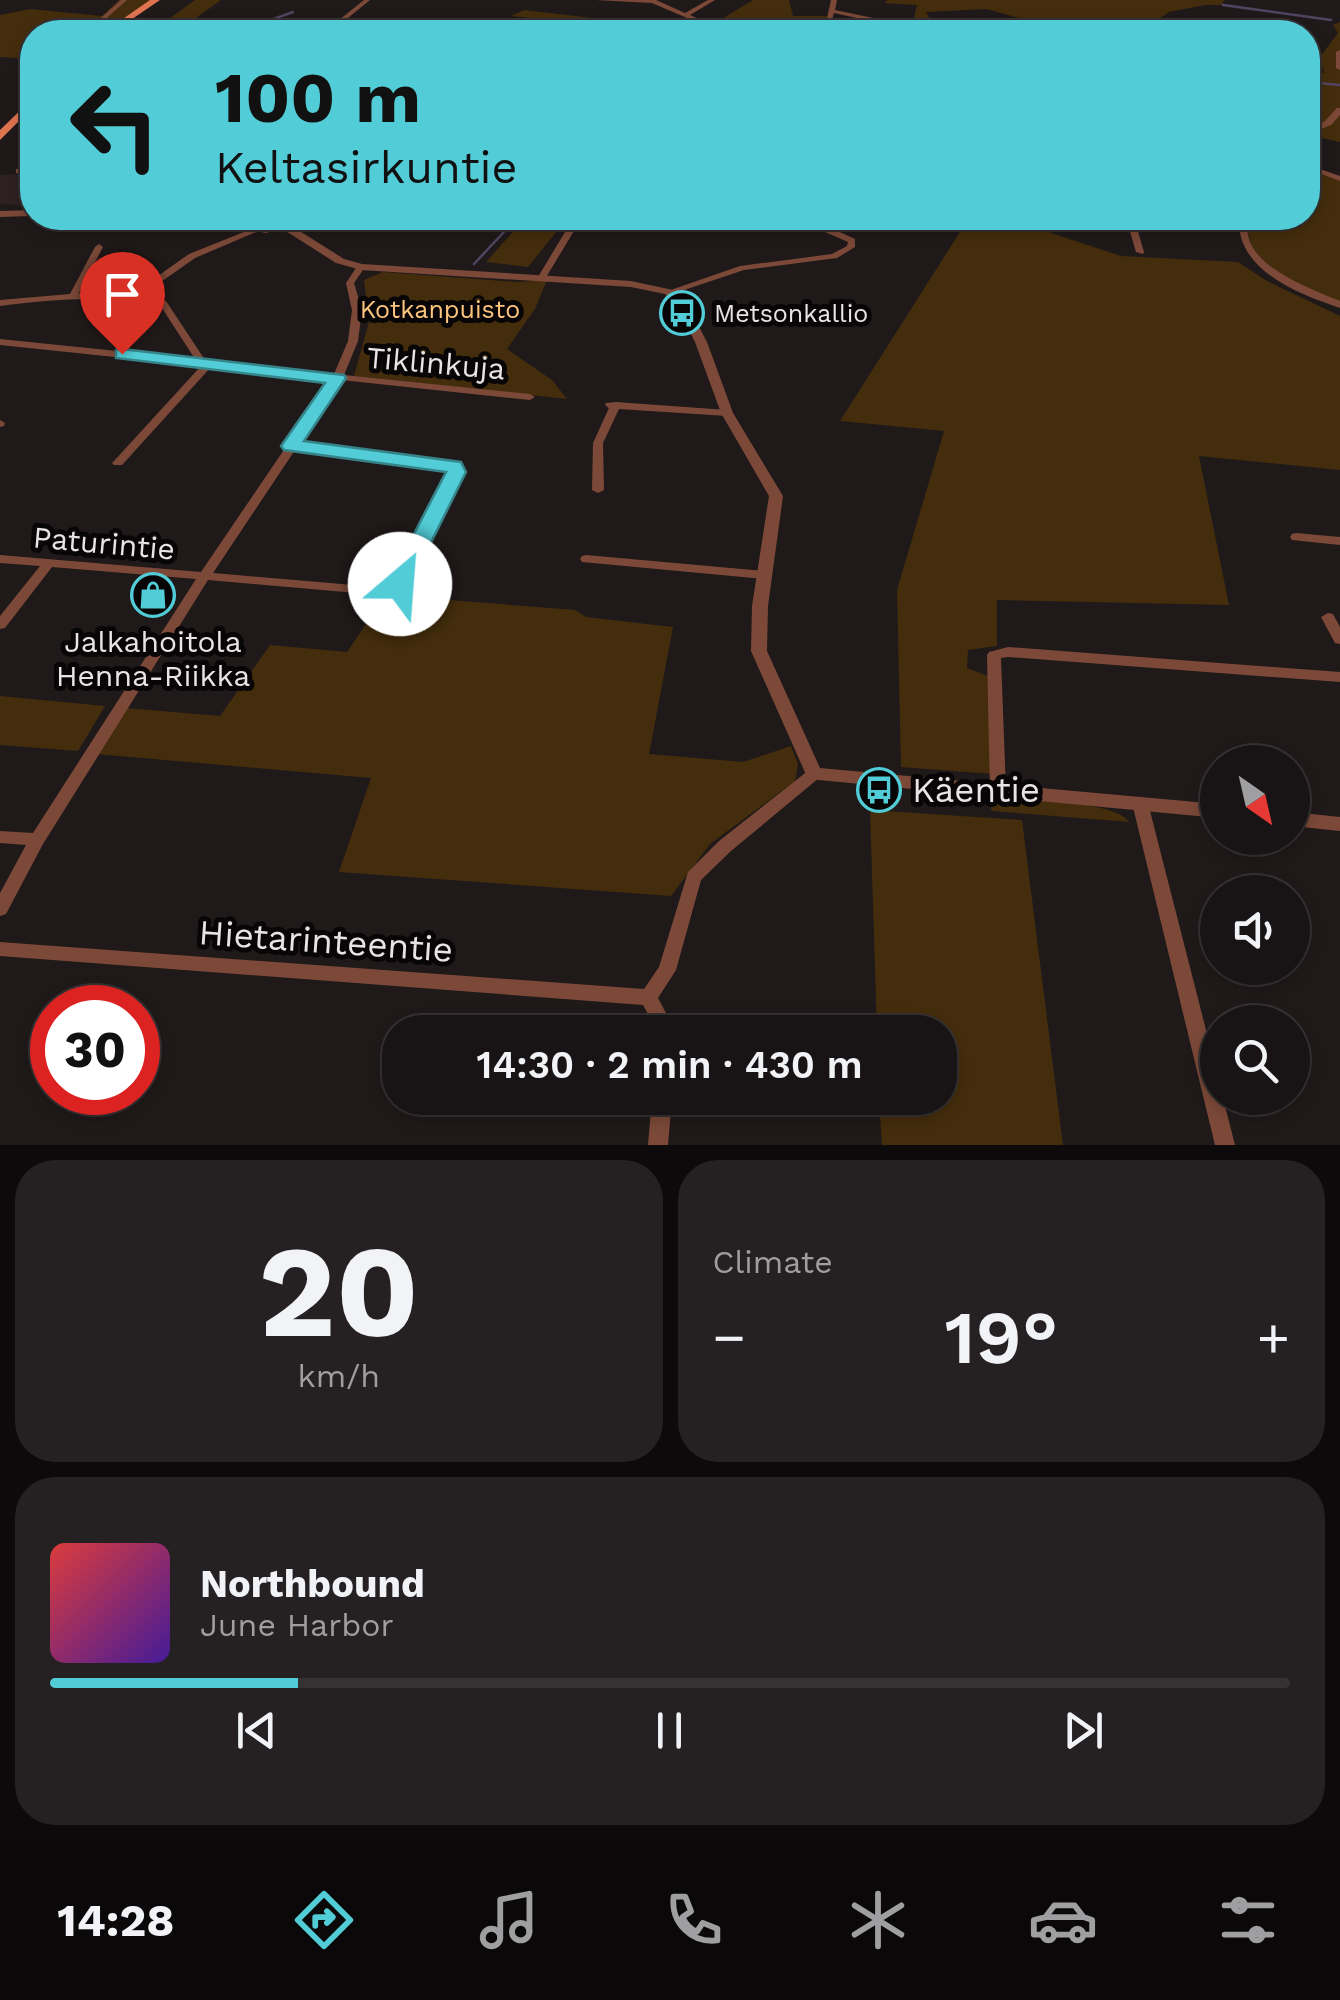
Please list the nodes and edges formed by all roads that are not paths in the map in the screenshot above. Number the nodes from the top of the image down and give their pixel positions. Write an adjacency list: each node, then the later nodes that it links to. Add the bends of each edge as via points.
1 (124, 0): 11 (street)
2 (156, 0): 12 (main road)
3 (169, 0): 13 (main road)
4 (367, 0): 14 (street)
5 (599, 0): 6 (street)
6 (652, 0): 10 (street)
7 (712, 0): 10 (street)
8 (834, 0): 9 (street)
9 (833, 11): 16 (street); 17 (street)
10 (686, 15): 15 (street)
11 (102, 20)
12 (126, 20)
13 (140, 20)
14 (342, 20)
15 (693, 20)
16 (828, 20)
17 (874, 20)
18 (1340, 52): 19 (street)
19 (1340, 68)
20 (20, 97): 23 (main road)
21 (1340, 110): 24 (street)
22 (20, 115): 25 (main road)
23 (0, 116)
24 (1320, 127)
25 (1, 135)
26 (244, 230): 40 (street, via 181,262)
27 (271, 230): 33 (street)
28 (291, 230): 33 (street)
29 (572, 230): 37 (street)
30 (828, 230): 38 (street, via 851,247 834,256 742,268)
31 (1134, 230): 35 (street)
32 (1241, 230): 42 (street, via 1252,254 1282,278)
33 (295, 234): 36 (street)
34 (99, 246): 39 (street)
35 (1140, 252)
36 (361, 267): 37 (street); 45 (street, via 350,283 357,310 353,340)
37 (542, 277): 38 (street)
38 (669, 292): 47 (street, via 688,313)
39 (74, 294): 40 (street); 41 (street)
40 (134, 297): 44 (street, via 163,303)
41 (0, 303)
42 (1340, 306)
43 (0, 342): 44 (street, Tiklinkuja)
44 (205, 364): 45 (street, Tiklinkuja); 49 (street)
45 (337, 378): 46 (street, Tiklinkuja); 48 (street)
46 (530, 397)
47 (728, 413): 50 (street, via 613,405 598,443); 56 (street, via 776,496)
48 (291, 446): 57 (street); 57 (street, Paturintie, via 454,466 400,584 391,592)
49 (118, 464)
50 (598, 490)
51 (1296, 537): 52 (street)
52 (1340, 542)
53 (0, 559): 55 (street, Paturintie)
54 (586, 559): 56 (street)
55 (49, 563): 57 (street, Paturintie); 59 (street)
56 (764, 575): 62 (street, via 759,651)
57 (203, 578): 69 (street)
58 (1328, 617): 60 (street)
59 (0, 625)
60 (1340, 640)
61 (1340, 677): 63 (street, via 994,654)
62 (814, 774): 63 (street); 72 (street, via 694,877 667,970)
63 (998, 790): 64 (street)
64 (1140, 803): 65 (street); 76 (street)
65 (1200, 809)
66 (1310, 821): 67 (street)
67 (1340, 824)
68 (0, 837): 69 (street)
69 (37, 840): 70 (street)
70 (0, 909)
71 (0, 949): 72 (street, Hietarinteentie)
72 (648, 997): 73 (street)
73 (658, 1015)
74 (661, 1115): 75 (street)
75 (658, 1145)
76 (1225, 1145)

